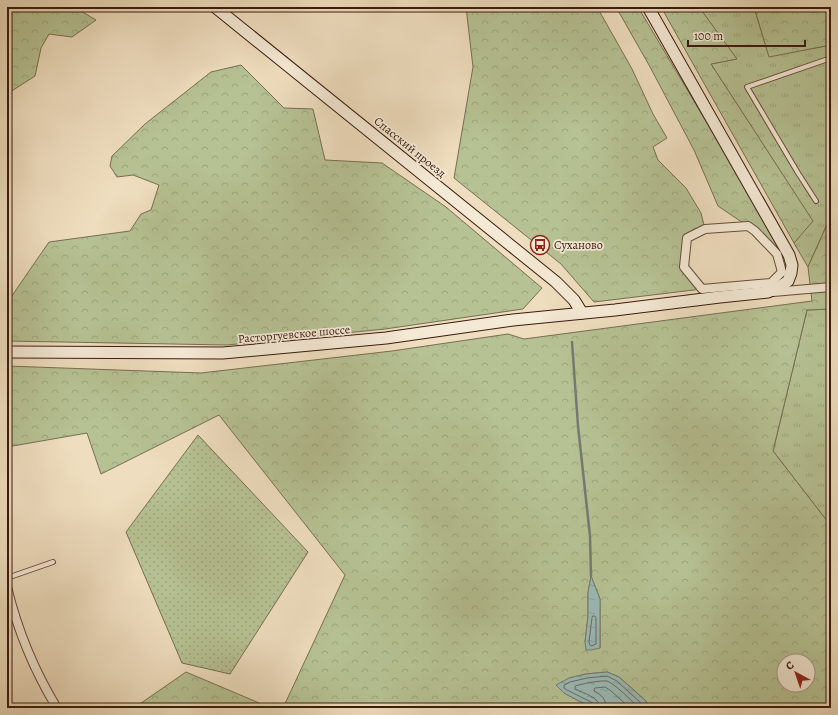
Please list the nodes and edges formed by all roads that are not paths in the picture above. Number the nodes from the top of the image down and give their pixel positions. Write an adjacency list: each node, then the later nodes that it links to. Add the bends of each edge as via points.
1 (215, 7): 8 (main road, Спасский проезд, via 556,282 574,300)
2 (648, 7): 7 (main road, via 789,255 792,273 788,281)
3 (831, 58): 4 (lane, via 747,87)
4 (816, 201)
5 (782, 272): 5 (street, via 771,283 702,289 684,267 687,238 705,229 748,226 777,254)
6 (831, 287): 7 (street)
7 (768, 292): 8 (main road, Расторгуевское шоссе)
8 (582, 313): 9 (main road, Расторгуевское шоссе, via 386,338 223,353)
9 (7, 352)
10 (53, 562): 11 (lane)
11 (7, 578)
12 (7, 588): 13 (street)
13 (9, 608): 14 (street, via 34,667)
14 (57, 708)

